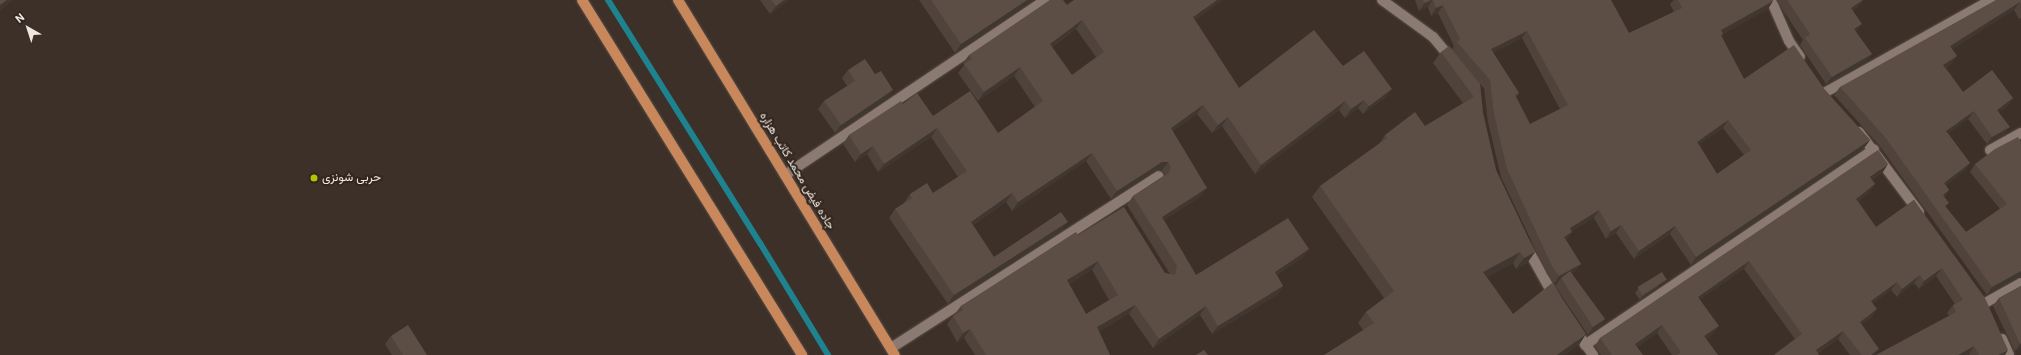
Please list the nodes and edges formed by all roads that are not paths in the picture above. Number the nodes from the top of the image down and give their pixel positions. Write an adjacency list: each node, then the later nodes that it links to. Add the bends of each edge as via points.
1 (582, 0): 25 (main road)
2 (678, 0): 14 (main road, جاده فیض محمد کاتب هزاره)
3 (1045, 0): 14 (street)
4 (1382, 0): 8 (street, via 1433,37)
5 (1771, 0): 7 (street, via 1789,41)
6 (1991, 0): 9 (street, via 1822,89)
7 (1806, 67)
8 (1461, 70)
9 (1834, 104)
10 (1854, 126): 12 (street)
11 (2021, 133): 13 (street)
12 (1874, 149): 16 (street); 23 (street)
13 (1990, 150)
14 (785, 175): 24 (main road, جاده فیض محمد کاتب هزاره)
15 (1159, 176): 24 (street, via 1120,207)
16 (1925, 220)
17 (1521, 235): 19 (street, via 1541,277)
18 (2021, 283): 20 (street, via 1983,300)
19 (1561, 308)
20 (1991, 316)
21 (1569, 320): 23 (street)
22 (1997, 329): 27 (street)
23 (1585, 345): 26 (street)
24 (893, 352)
25 (802, 355)
26 (1592, 355)
27 (2009, 355)

